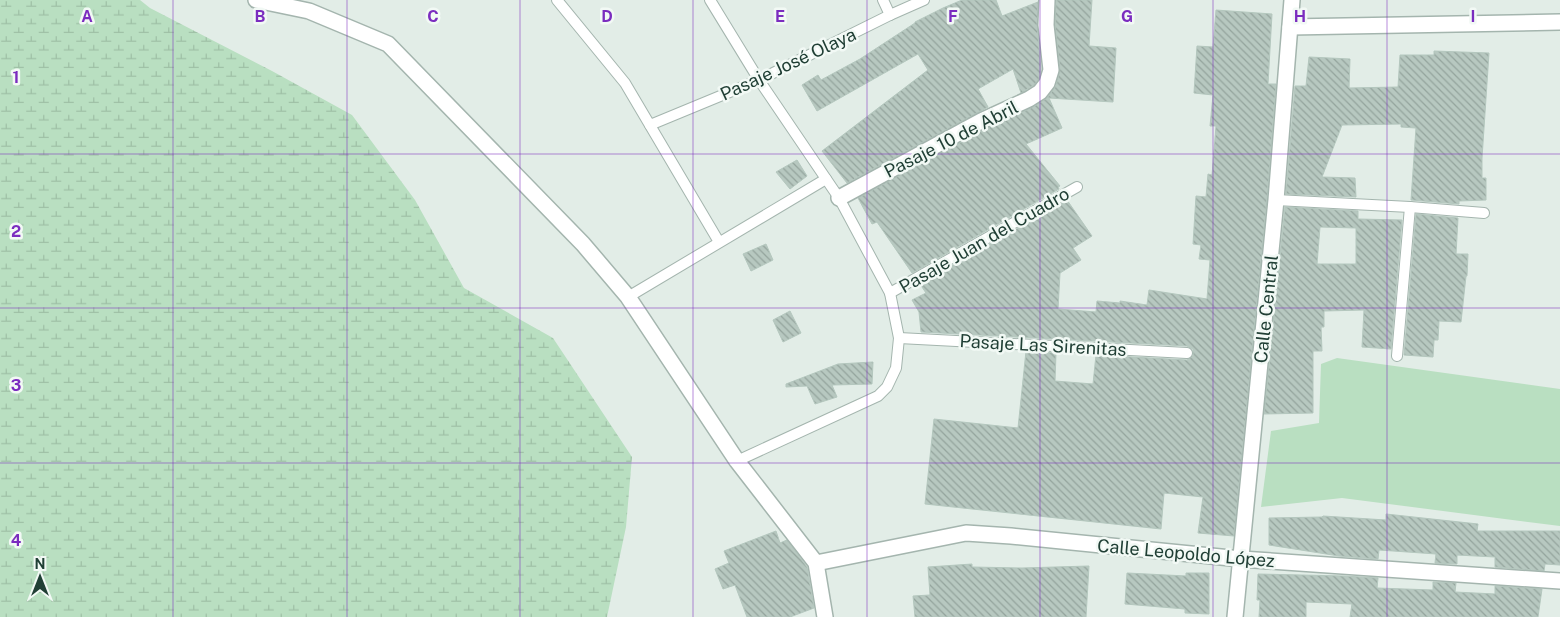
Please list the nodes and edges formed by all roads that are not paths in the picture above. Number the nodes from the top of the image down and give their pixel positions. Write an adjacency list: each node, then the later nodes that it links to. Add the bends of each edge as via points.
1 (256, 0): 8 (street)
2 (557, 0): 13 (lane, via 625,83)
3 (710, 0): 12 (lane)
4 (883, 0): 9 (lane)
5 (924, 0): 9 (lane, Pasaje José Olaya)
6 (1047, 0): 16 (street, Pasaje 10 de Abril, via 1051,70 1040,92)
7 (1292, 0): 11 (street, Calle Central)
8 (312, 5): 22 (street, via 388,44 583,244)
9 (890, 15): 12 (lane, Pasaje José Olaya)
10 (1560, 22): 11 (street)
11 (1290, 27): 17 (street, Calle Central)
12 (759, 80): 13 (lane, Pasaje José Olaya); 14 (lane)
13 (650, 125): 20 (lane)
14 (826, 179): 16 (lane); 20 (lane)
15 (1078, 188): 21 (lane, Pasaje Juan del Cuadro)
16 (839, 198): 21 (lane)
17 (1276, 200): 18 (lane); 27 (street, Calle Central)
18 (1410, 207): 19 (lane); 25 (lane)
19 (1484, 213)
20 (719, 242): 22 (lane)
21 (890, 293): 23 (lane)
22 (628, 297): 26 (street)
23 (899, 338): 24 (lane, Pasaje Las Sirenitas); 26 (lane, via 896,368 887,388 878,396)
24 (1187, 353)
25 (1397, 356)
26 (737, 461): 28 (street)
27 (1241, 559): 28 (street, Calle Leopoldo López, via 966,533); 29 (street, Calle Leopoldo López); 31 (street, Calle Central)
28 (816, 563): 30 (street)
29 (1560, 581)
30 (825, 617)
31 (1236, 617)

